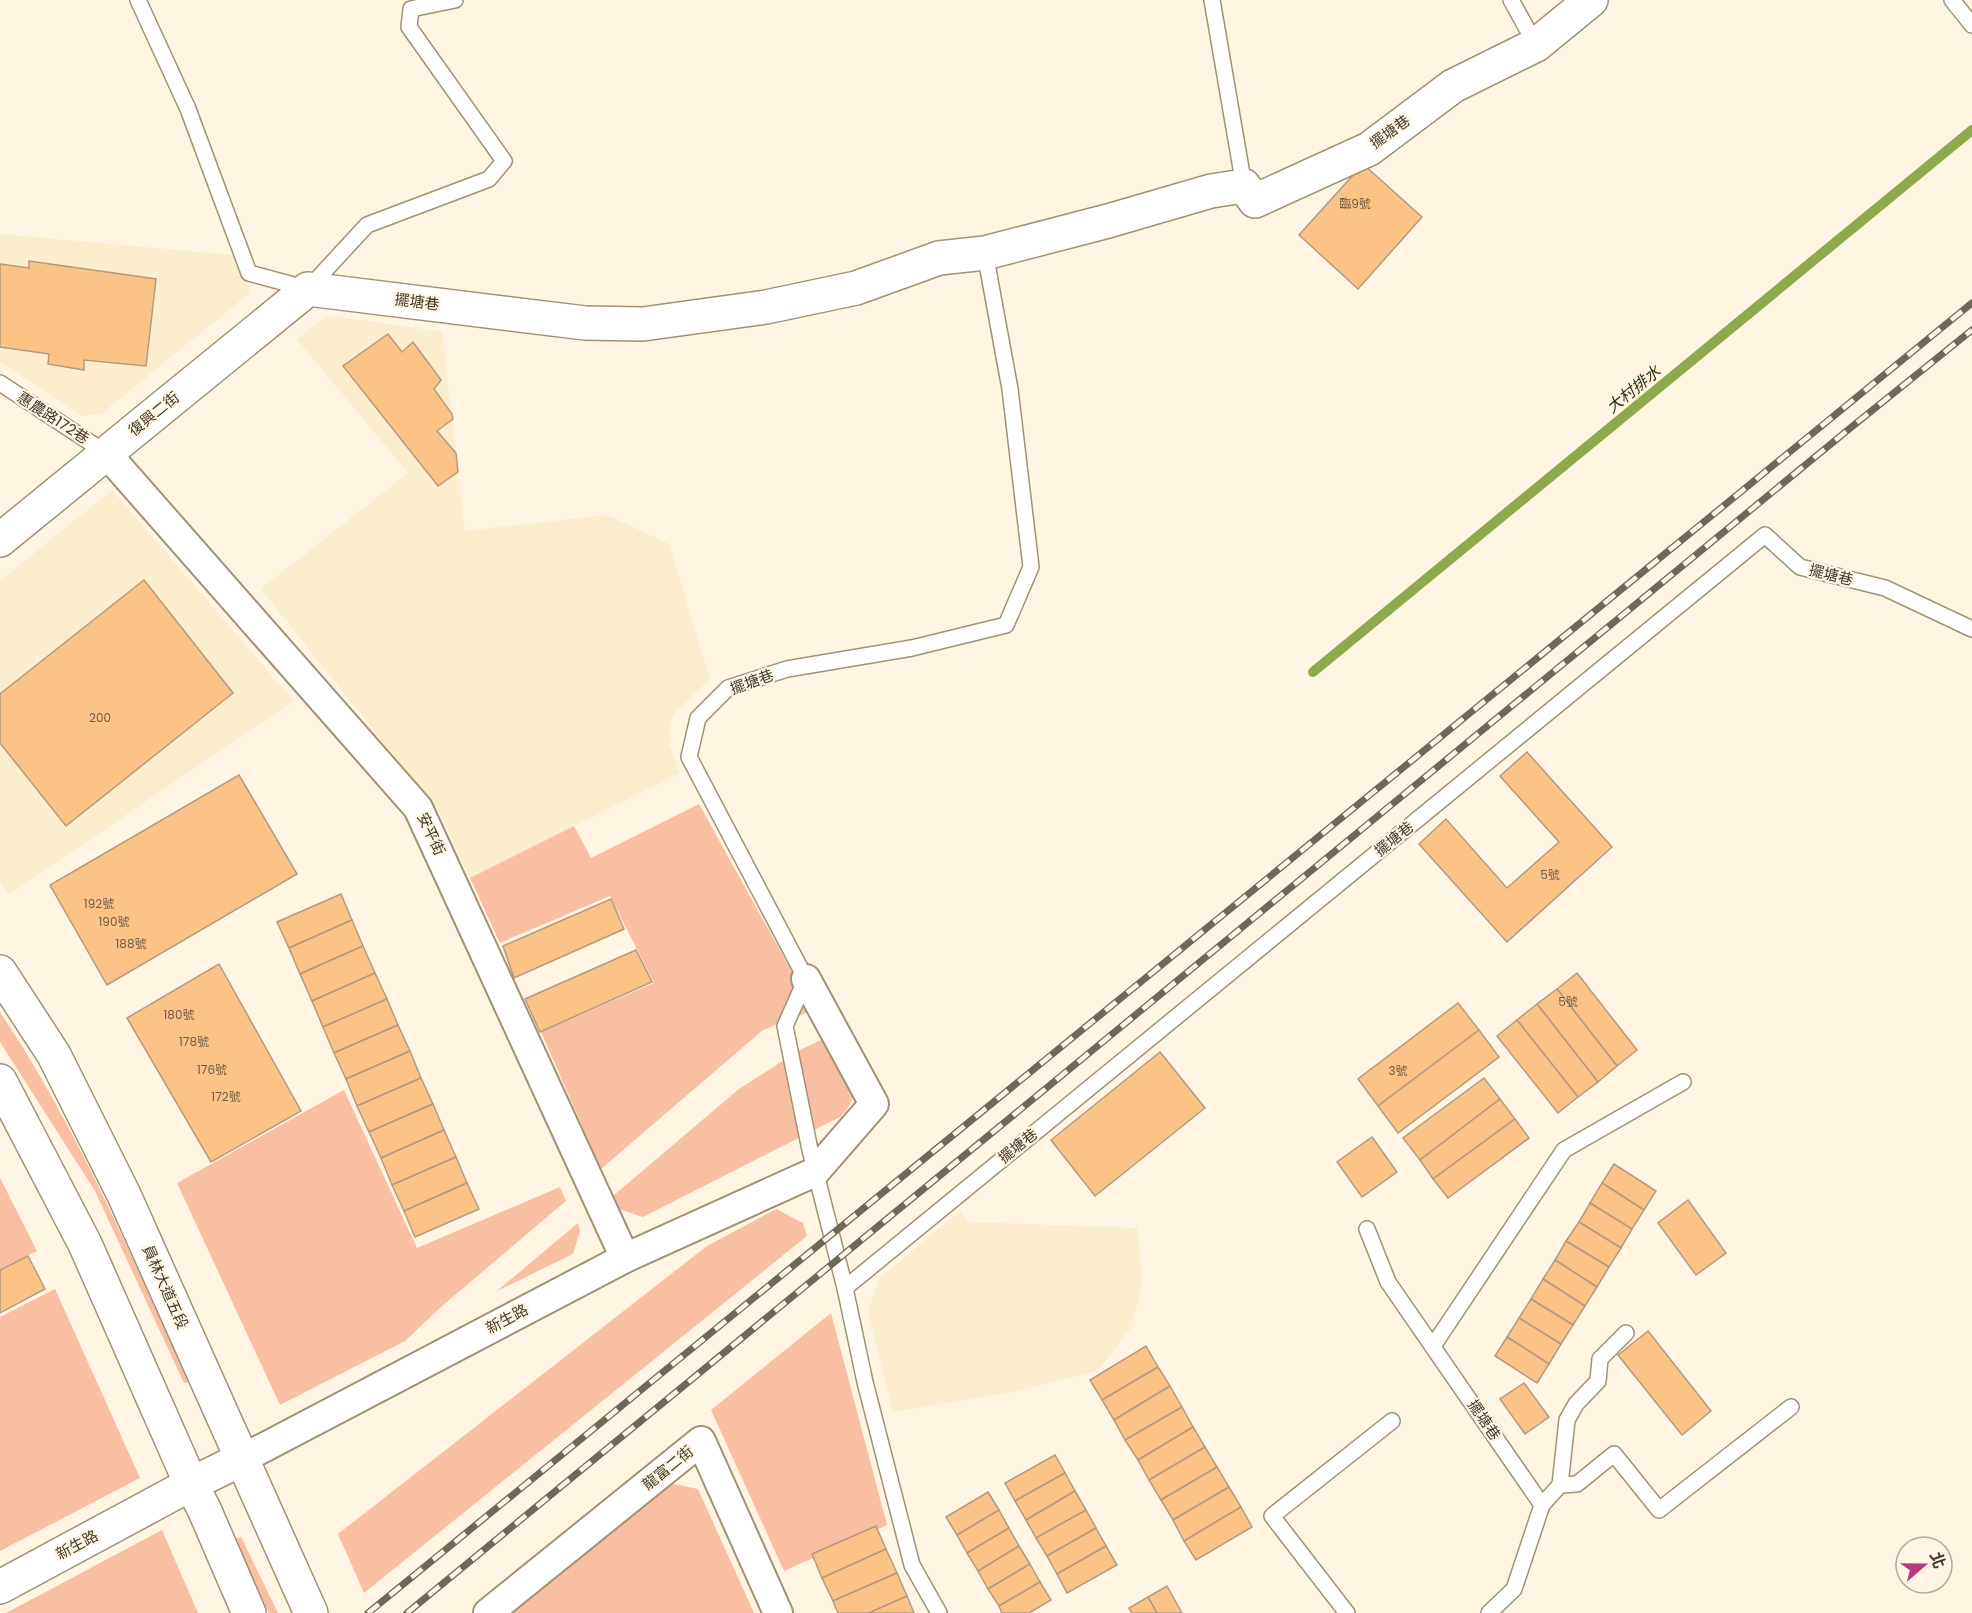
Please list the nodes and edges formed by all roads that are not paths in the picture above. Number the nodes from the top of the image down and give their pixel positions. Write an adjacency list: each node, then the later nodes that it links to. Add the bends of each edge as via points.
1 (138, 0): 11 (lane, via 188,109 249,273)
2 (455, 0): 11 (lane, via 411,9 409,27 504,161 489,179 367,225)
3 (1212, 0): 9 (lane)
4 (1511, 0): 8 (lane)
5 (1591, 0): 8 (street, 擺塘巷)
6 (1952, 0): 7 (lane)
7 (1972, 25)
8 (1536, 45): 9 (street, 擺塘巷, via 1453,86 1369,149 1255,201)
9 (1244, 186): 10 (street, 擺塘巷, via 1211,191)
10 (985, 253): 11 (street, 擺塘巷, via 939,258 856,288 766,307 643,324 585,323); 17 (lane, 擺塘巷, via 1010,389 1031,567 1006,625 912,648 787,669 728,688 698,718 689,757)
11 (308, 289): 13 (street, 復興二街)
12 (0, 383): 13 (lane, 惠農路172巷)
13 (106, 453): 14 (street, 復興二街); 22 (street, 安平街, via 418,808)
14 (0, 540)
15 (1972, 629): 23 (lane, 擺塘巷, via 1885,588 1800,567 1765,535)
16 (0, 972): 28 (street, 員林大道五段, via 54,1055 114,1175)
17 (806, 978): 20 (lane, via 785,1026); 20 (street, 新生路, via 874,1104)
18 (0, 1081): 29 (street, via 85,1244)
19 (1683, 1082): 25 (lane, via 1564,1150)
20 (815, 1172): 22 (street, 新生路); 23 (lane)
21 (1367, 1229): 25 (lane, 擺塘巷, via 1388,1282)
22 (625, 1258): 28 (street, 新生路)
23 (845, 1288): 37 (lane, via 864,1382 912,1565)
24 (1626, 1333): 30 (lane, via 1600,1359 1598,1381 1567,1420)
25 (1433, 1346): 31 (lane, 擺塘巷)
26 (1791, 1407): 30 (lane, via 1659,1510 1614,1454 1577,1484)
27 (1392, 1421): 38 (lane, via 1272,1516)
28 (242, 1459): 29 (street, 新生路); 34 (street, 員林大道五段)
29 (191, 1484): 32 (street, 新生路); 33 (street)
30 (1560, 1485): 31 (lane)
31 (1542, 1505): 39 (lane, via 1514,1589)
32 (0, 1587)
33 (249, 1613)
34 (311, 1613)
35 (488, 1613): 36 (street, 龍富二街, via 701,1441)
36 (778, 1613)
37 (939, 1613)
38 (1347, 1613)
39 (1489, 1613)

